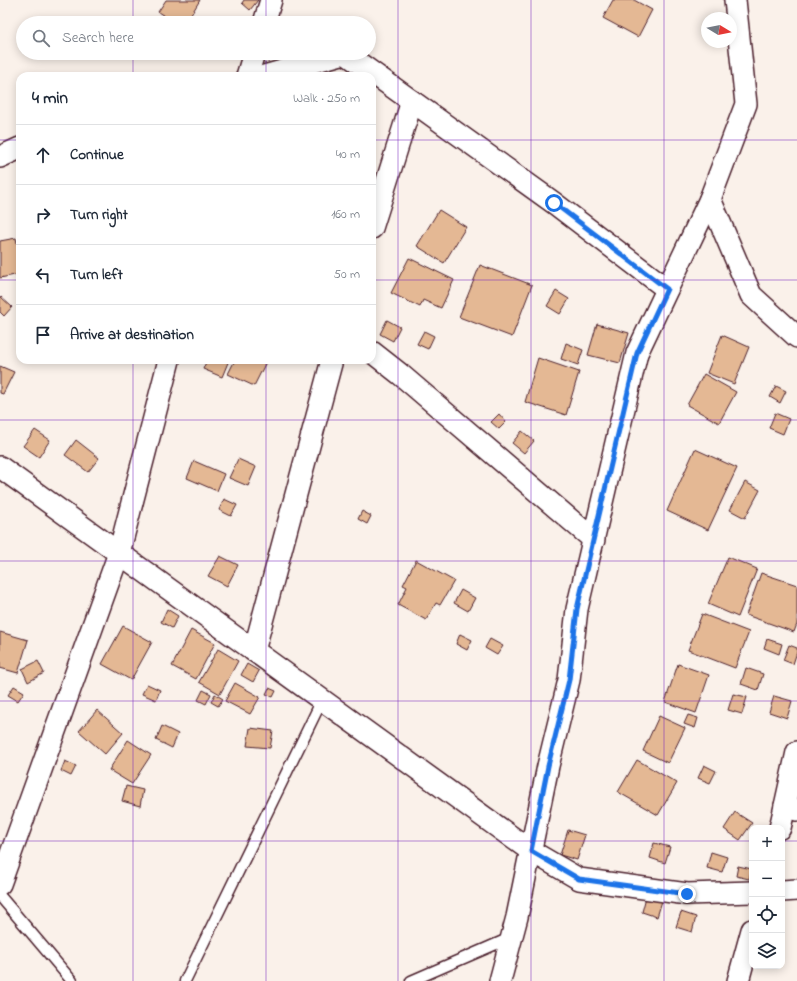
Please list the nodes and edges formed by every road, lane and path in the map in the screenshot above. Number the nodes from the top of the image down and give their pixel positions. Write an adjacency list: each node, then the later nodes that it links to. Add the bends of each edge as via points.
1 (271, 0): 3 (street)
2 (735, 0): 14 (street, via 746,104)
3 (266, 16)
4 (252, 60): 7 (street)
5 (323, 60): 8 (street)
6 (354, 60): 9 (street)
7 (248, 72)
8 (279, 72)
9 (371, 72)
10 (376, 76): 11 (street)
11 (412, 101): 15 (street); 16 (street, via 554,203)
12 (16, 150): 13 (street)
13 (0, 157)
14 (710, 199): 16 (street); 17 (street, via 750,295)
15 (376, 215)
16 (667, 289): 22 (street, via 637,353)
17 (797, 337)
18 (376, 355): 22 (street)
19 (168, 364): 23 (street)
20 (331, 364): 24 (street)
21 (0, 467): 23 (street)
22 (594, 540): 29 (street, via 577,609 569,680)
23 (120, 553): 24 (street); 30 (street)
24 (254, 651): 25 (street)
25 (322, 700): 29 (street); 38 (lane)
26 (797, 752): 27 (street)
27 (791, 808): 28 (street)
28 (782, 825)
29 (531, 851): 33 (street, via 579,879 687,894); 36 (street)
30 (0, 884)
31 (797, 890): 32 (street)
32 (785, 891)
33 (749, 892)
34 (0, 896): 37 (lane)
35 (751, 933): 41 (street)
36 (512, 937): 39 (lane); 40 (street)
37 (72, 981)
38 (185, 981)
39 (411, 981)
40 (500, 981)
41 (738, 981)

